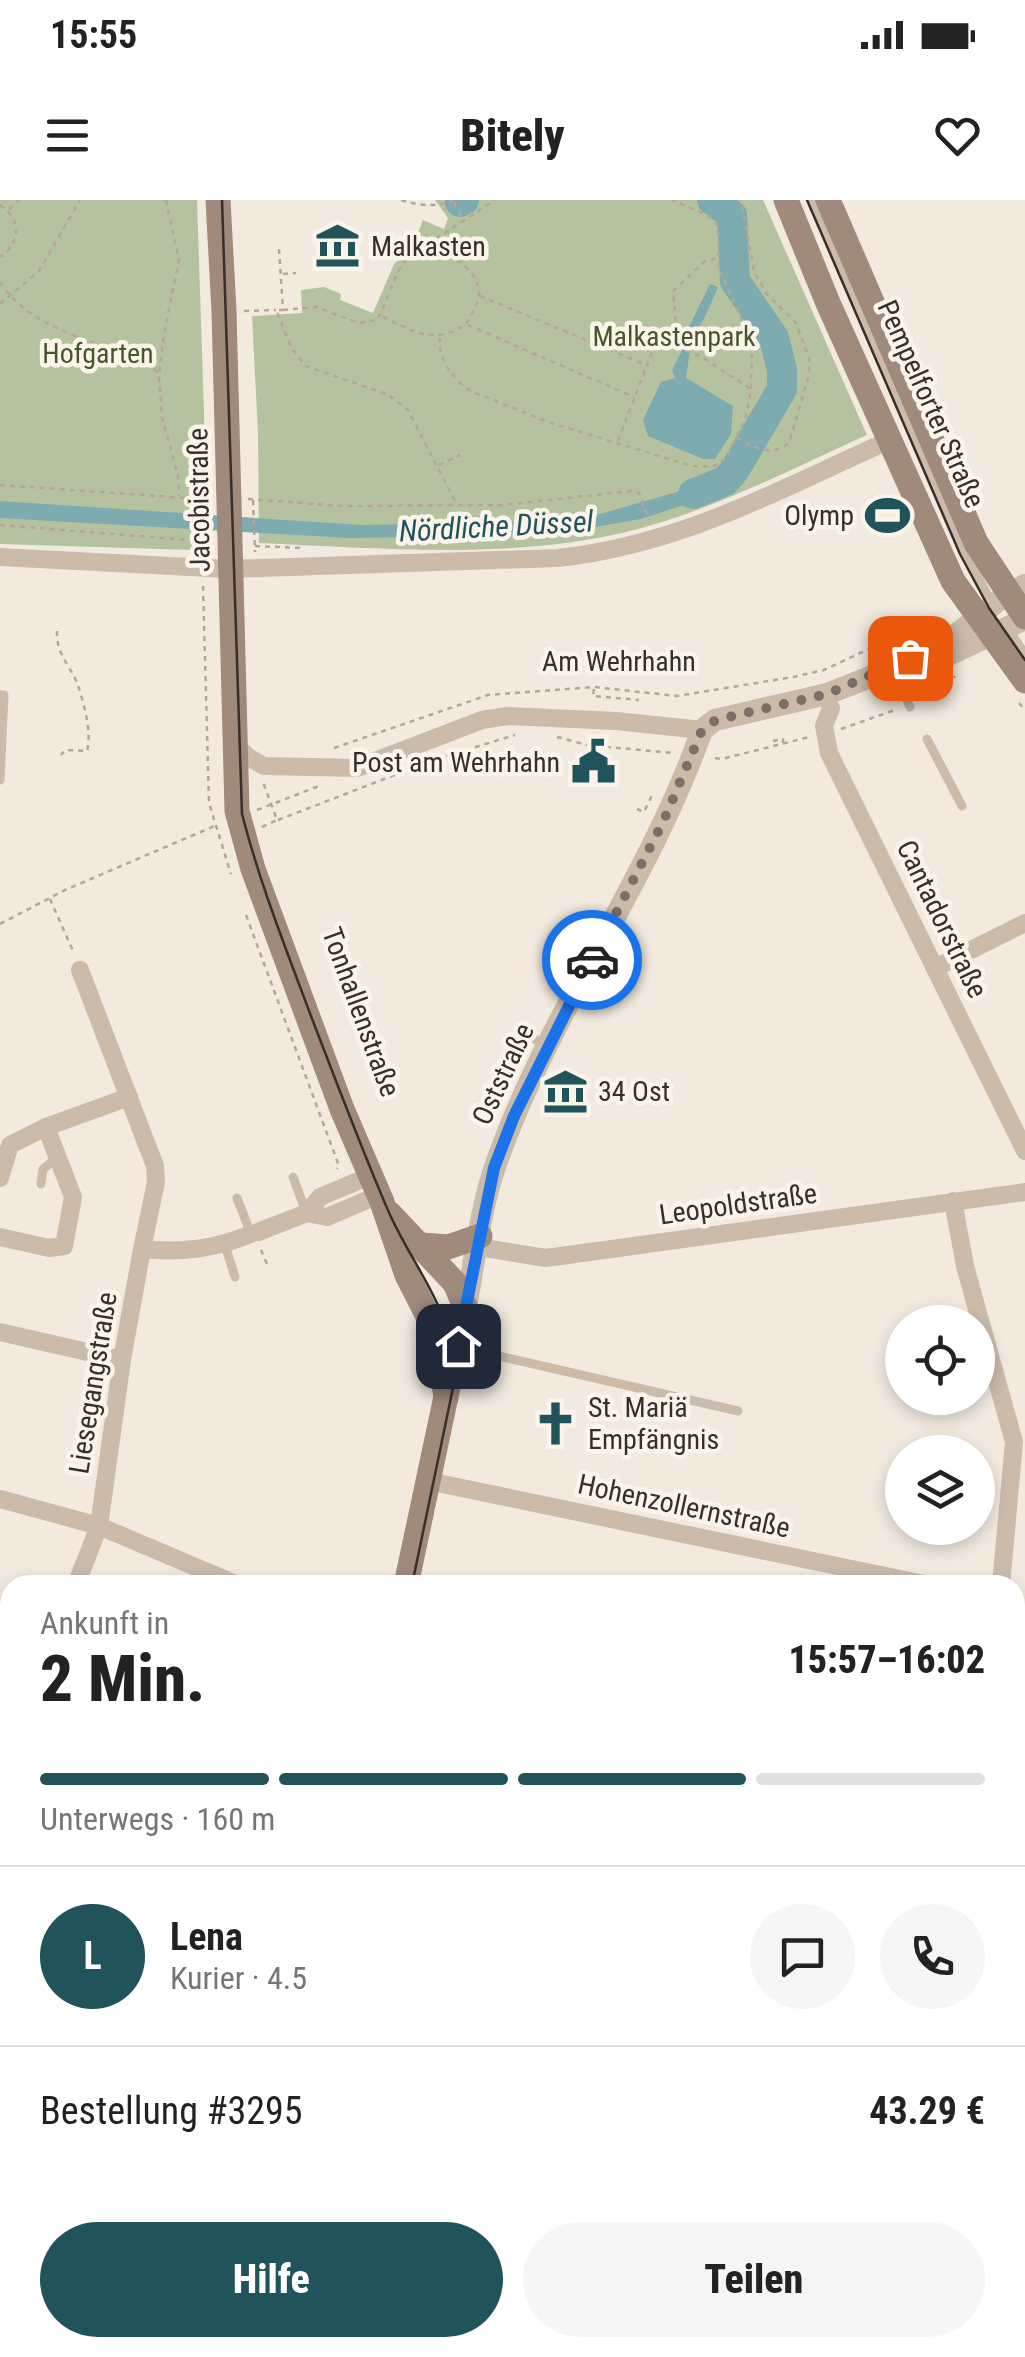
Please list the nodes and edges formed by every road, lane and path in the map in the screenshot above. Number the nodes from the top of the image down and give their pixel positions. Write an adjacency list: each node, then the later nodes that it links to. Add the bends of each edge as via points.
1 (19, 200): 16 (path)
2 (80, 200): 25 (path, via 39,271)
3 (166, 200): 38 (path, via 179,260)
4 (218, 200): 31 (main road, Jacobistraße)
5 (401, 200): 15 (path)
6 (424, 200): 15 (path)
7 (453, 200): 15 (path); 17 (path)
8 (494, 200): 17 (path)
9 (672, 200): 21 (path, via 712,218 719,230)
10 (741, 200): 42 (path, via 754,272 802,334 810,367 789,443 772,451)
11 (786, 200): 34 (main road, Pempelforter Straße)
12 (811, 200): 30 (lane, Pempelforter Straße)
13 (828, 200): 41 (main road, Pempelforter Straße, via 888,334)
14 (0, 206): 16 (path)
15 (418, 206)
16 (8, 210): 20 (path, via 17,233)
17 (462, 219): 19 (path, via 436,240)
18 (280, 249): 23 (path)
19 (434, 250): 26 (path, via 467,268); 32 (path, via 408,257)
20 (0, 256)
21 (718, 257): 36 (path, via 674,291 676,324); 39 (path, via 752,342)
22 (296, 272): 23 (path)
23 (281, 274): 29 (path)
24 (0, 282): 25 (path)
25 (9, 296): 27 (path); 38 (path, via 34,316 133,356)
26 (479, 296): 33 (path); 37 (path)
27 (0, 304)
28 (278, 310): 29 (path); 31 (path); 45 (path, via 306,366 389,395 408,410)
29 (284, 310): 32 (path, via 316,308 359,323)
30 (857, 310): 34 (main road, via 844,319); 41 (main road, via 872,317)
31 (224, 311): 49 (main road, Jacobistraße)
32 (381, 316): 35 (path)
33 (466, 324): 35 (path); 40 (path)
34 (843, 333): 41 (main road, Pempelforter Straße)
35 (440, 337): 43 (path, via 440,356 466,388)
36 (669, 342): 37 (path, via 658,338); 39 (path)
37 (646, 365): 40 (path)
38 (160, 376): 47 (path)
39 (752, 390): 42 (path)
40 (634, 397): 43 (path)
41 (903, 420): 58 (street, via 694,528 606,552); 60 (main road, Pempelforter Straße, via 976,543); 60 (main road, Pempelforter Straße, via 953,581)
42 (737, 438): 43 (path, via 722,462 708,468)
43 (618, 442)
44 (460, 455): 45 (path)
45 (437, 466): 50 (path)
46 (0, 485): 47 (path)
47 (180, 497): 48 (path)
48 (202, 500): 49 (path); 53 (path, Jacobistraße)
49 (245, 504): 50 (path); 54 (main road, Jacobistraße); 54 (path)
50 (458, 506): 52 (path, via 632,490)
51 (0, 525): 53 (path)
52 (650, 525)
53 (202, 539): 56 (path, Jacobistraße)
54 (248, 541): 55 (path); 58 (main road, Jacobistraße)
55 (311, 548)
56 (202, 549)
57 (0, 557): 58 (street)
58 (230, 569): 81 (main road, Jacobistraße)
59 (203, 584): 92 (path, Jacobistraße, via 208,757)
60 (1006, 613): 63 (lane); 64 (street, Am Wehrhahn); 66 (main road); 75 (street, Am Wehrhahn, via 854,684 716,720)
61 (926, 627): 65 (path, Am Wehrhahn, via 824,670)
62 (57, 631): 85 (path, via 56,646 77,684 90,740 87,751)
63 (1025, 654)
64 (898, 680): 73 (street, Am Wehrhahn); 74 (lane)
65 (770, 681): 68 (path); 70 (path, Am Wehrhahn)
66 (1025, 681)
67 (594, 687): 70 (path, Am Wehrhahn); 71 (path, via 594,696); 83 (path, Am Wehrhahn, via 488,696)
68 (763, 688)
69 (0, 695): 89 (lane)
70 (677, 696): 72 (path)
71 (638, 700)
72 (674, 706)
73 (831, 708): 75 (street, Am Wehrhahn, via 763,726); 101 (street, Cantadorstraße, via 824,726 829,753)
74 (910, 708)
75 (702, 730): 87 (street, Am Wehrhahn, via 506,716); 104 (street, Oststraße, via 664,820)
76 (526, 734): 95 (path, via 436,758)
77 (816, 736): 82 (path)
78 (555, 737): 84 (path)
79 (926, 739): 91 (lane)
80 (773, 741): 82 (path)
81 (234, 743): 87 (street, Am Wehrhahn, via 264,766); 92 (main road, Jacobistraße)
82 (784, 744): 86 (path)
83 (328, 750)
84 (676, 753)
85 (61, 755)
86 (710, 758)
87 (357, 768): 90 (path)
88 (260, 775): 90 (path)
89 (0, 780)
90 (271, 802): 92 (path); 95 (path)
91 (962, 806)
92 (229, 808): 95 (path); 96 (path); 97 (path); 113 (main road, Tonhallenstraße)
93 (637, 808): 94 (path)
94 (646, 808)
95 (277, 820)
96 (232, 878)
97 (50, 898): 99 (path); 102 (path)
98 (245, 912): 111 (path, via 340,1166)
99 (0, 924)
100 (1025, 924): 101 (street)
101 (935, 968): 107 (street, Cantadorstraße)
102 (80, 970): 105 (street, Liesegangstraße)
103 (523, 1033): 104 (lane)
104 (548, 1046): 120 (street, Oststraße, via 494,1168)
105 (129, 1096): 106 (street); 123 (street, Liesegangstraße, via 156,1182)
106 (46, 1128): 108 (street); 109 (street, via 10,1144)
107 (1025, 1151)
108 (58, 1157): 112 (lane, via 44,1169); 119 (street, via 74,1198 66,1241 58,1248 31,1236)
109 (0, 1178)
110 (293, 1178): 117 (lane)
111 (328, 1180)
112 (41, 1184)
113 (377, 1191): 117 (street, via 327,1217); 122 (main road, Tonhallenstraße); 129 (main road, Tonhallenstraße, via 436,1332)
114 (1025, 1192): 116 (street, Leopoldstraße)
115 (237, 1198): 118 (lane)
116 (953, 1201): 120 (street, Leopoldstraße, via 546,1258); 131 (street, via 965,1266)
117 (306, 1213): 118 (street)
118 (255, 1233): 121 (street)
119 (0, 1237)
120 (473, 1243): 122 (main road); 125 (street, Oststraße)
121 (225, 1245): 123 (street); 124 (lane)
122 (421, 1246): 125 (main road, Tonhallenstraße, via 457,1286)
123 (142, 1249): 128 (street, Liesegangstraße)
124 (235, 1276)
125 (465, 1313): 127 (main road, Oststraße)
126 (0, 1332): 128 (street)
127 (458, 1346): 129 (main road, Oststraße); 130 (lane)
128 (122, 1360): 134 (street, Liesegangstraße)
129 (446, 1397): 132 (main road, Oststraße)
130 (738, 1412)
131 (1019, 1442): 139 (street)
132 (428, 1481): 137 (main road, Oststraße); 138 (street, Hohenzollernstraße)
133 (0, 1499): 134 (street)
134 (99, 1526): 135 (street, Liesegangstraße); 136 (street)
135 (80, 1575)
136 (214, 1575)
137 (408, 1575)
138 (881, 1575)
139 (1002, 1575)

